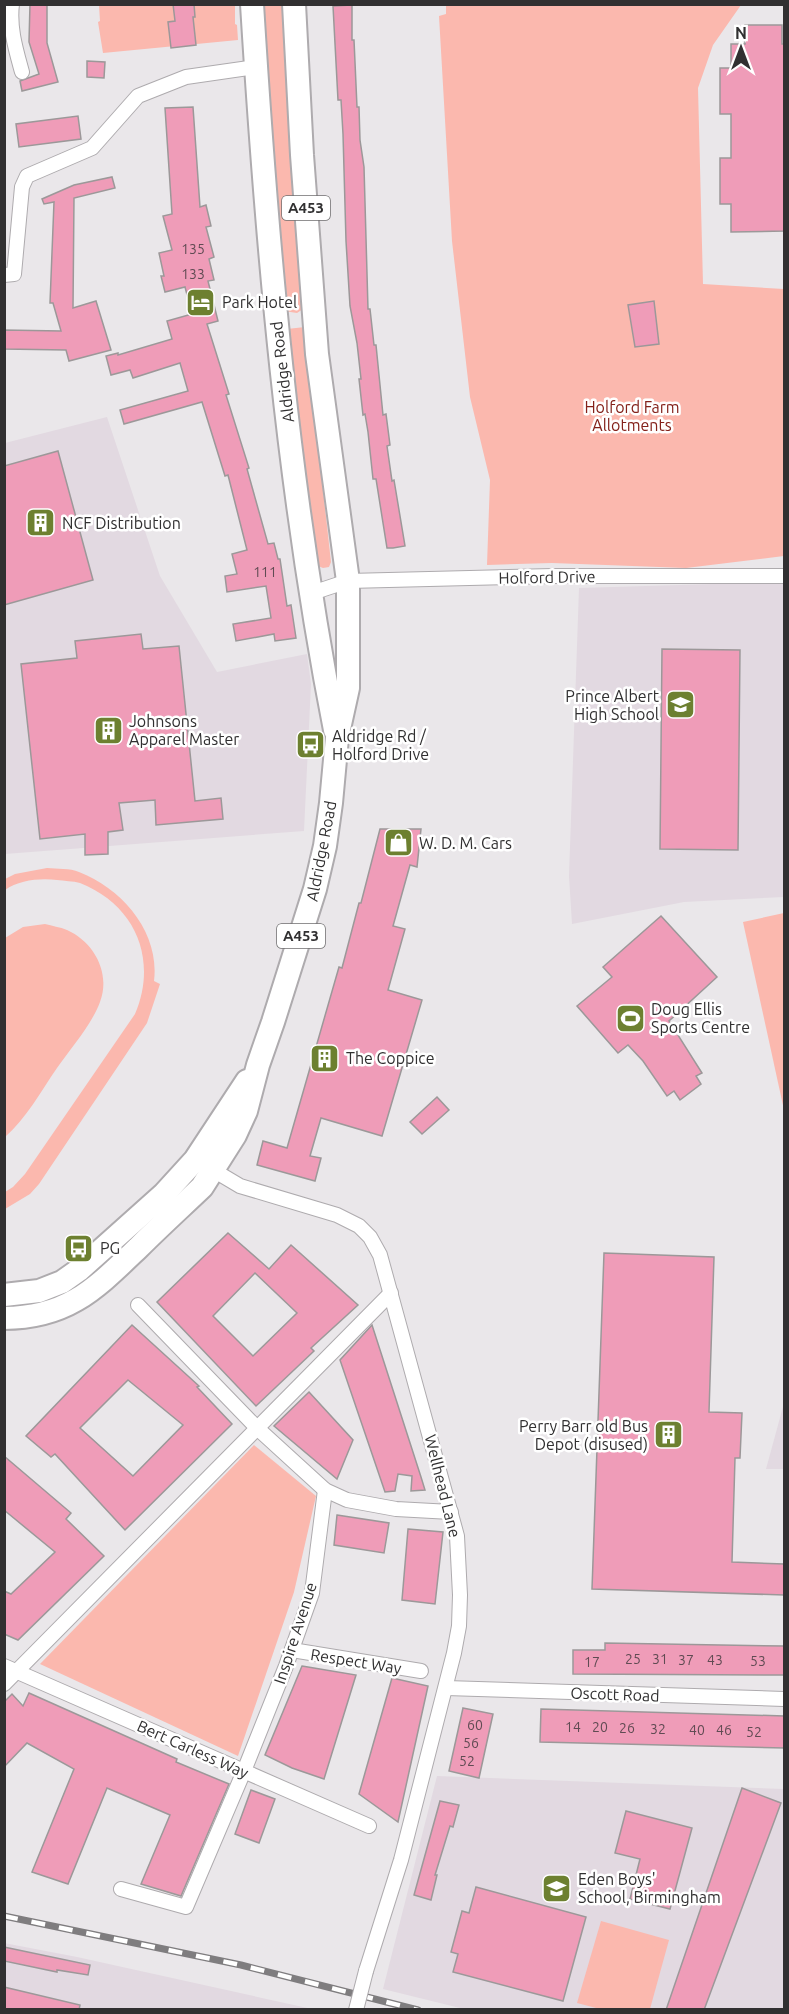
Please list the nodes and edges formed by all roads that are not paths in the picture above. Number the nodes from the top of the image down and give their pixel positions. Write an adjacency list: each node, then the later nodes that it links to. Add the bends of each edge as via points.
1 (12, 4): 4 (street)
2 (252, 4): 5 (main road, Aldridge Road / A453)
3 (294, 4): 9 (main road, Aldridge Road / A453, via 317,354)
4 (9, 43): 6 (street)
5 (256, 67): 7 (street, via 186,77 138,96 92,148 27,176 22,187 14,274); 10 (main road, Aldridge Road / A453, via 276,321)
6 (22, 72)
7 (4, 275)
8 (784, 576): 9 (street, Holford Drive)
9 (348, 581): 10 (street, Holford Drive); 11 (main road, Aldridge Road / A453, via 348,688)
10 (312, 594): 11 (main road, Aldridge Road / A453)
11 (337, 738): 12 (main road, Aldridge Road / A453, via 325,846 281,999 241,1122)
12 (204, 1165): 13 (street, Wellhead Lane, via 240,1186 337,1215 359,1226 380,1255); 14 (main road, Aldridge Road / A453, via 164,1194 62,1282 39,1291); 16 (main road, Aldridge Road / A453, via 202,1187 91,1291 66,1306 37,1316)
13 (391, 1293): 17 (street); 19 (street, Wellhead Lane)
14 (4, 1295)
15 (138, 1305): 17 (street)
16 (4, 1318)
17 (257, 1428): 18 (street); 21 (street)
18 (325, 1490): 19 (street, via 347,1500 386,1507); 20 (street, Inspire Avenue, via 312,1593)
19 (452, 1512): 24 (street, Wellhead Lane, via 458,1536 459,1626)
20 (292, 1650): 22 (street, Respect Way); 26 (street, Inspire Avenue)
21 (11, 1669): 23 (street); 26 (street, Bert Carless Way)
22 (421, 1671)
23 (4, 1684)
24 (446, 1688): 25 (street, Oscott Road); 29 (street, Wellhead Lane, bridge)
25 (784, 1699)
26 (244, 1771): 27 (street, Bert Carless Way); 28 (street, Inspire Avenue, via 186,1907)
27 (369, 1826)
28 (121, 1889)
29 (356, 2010)

